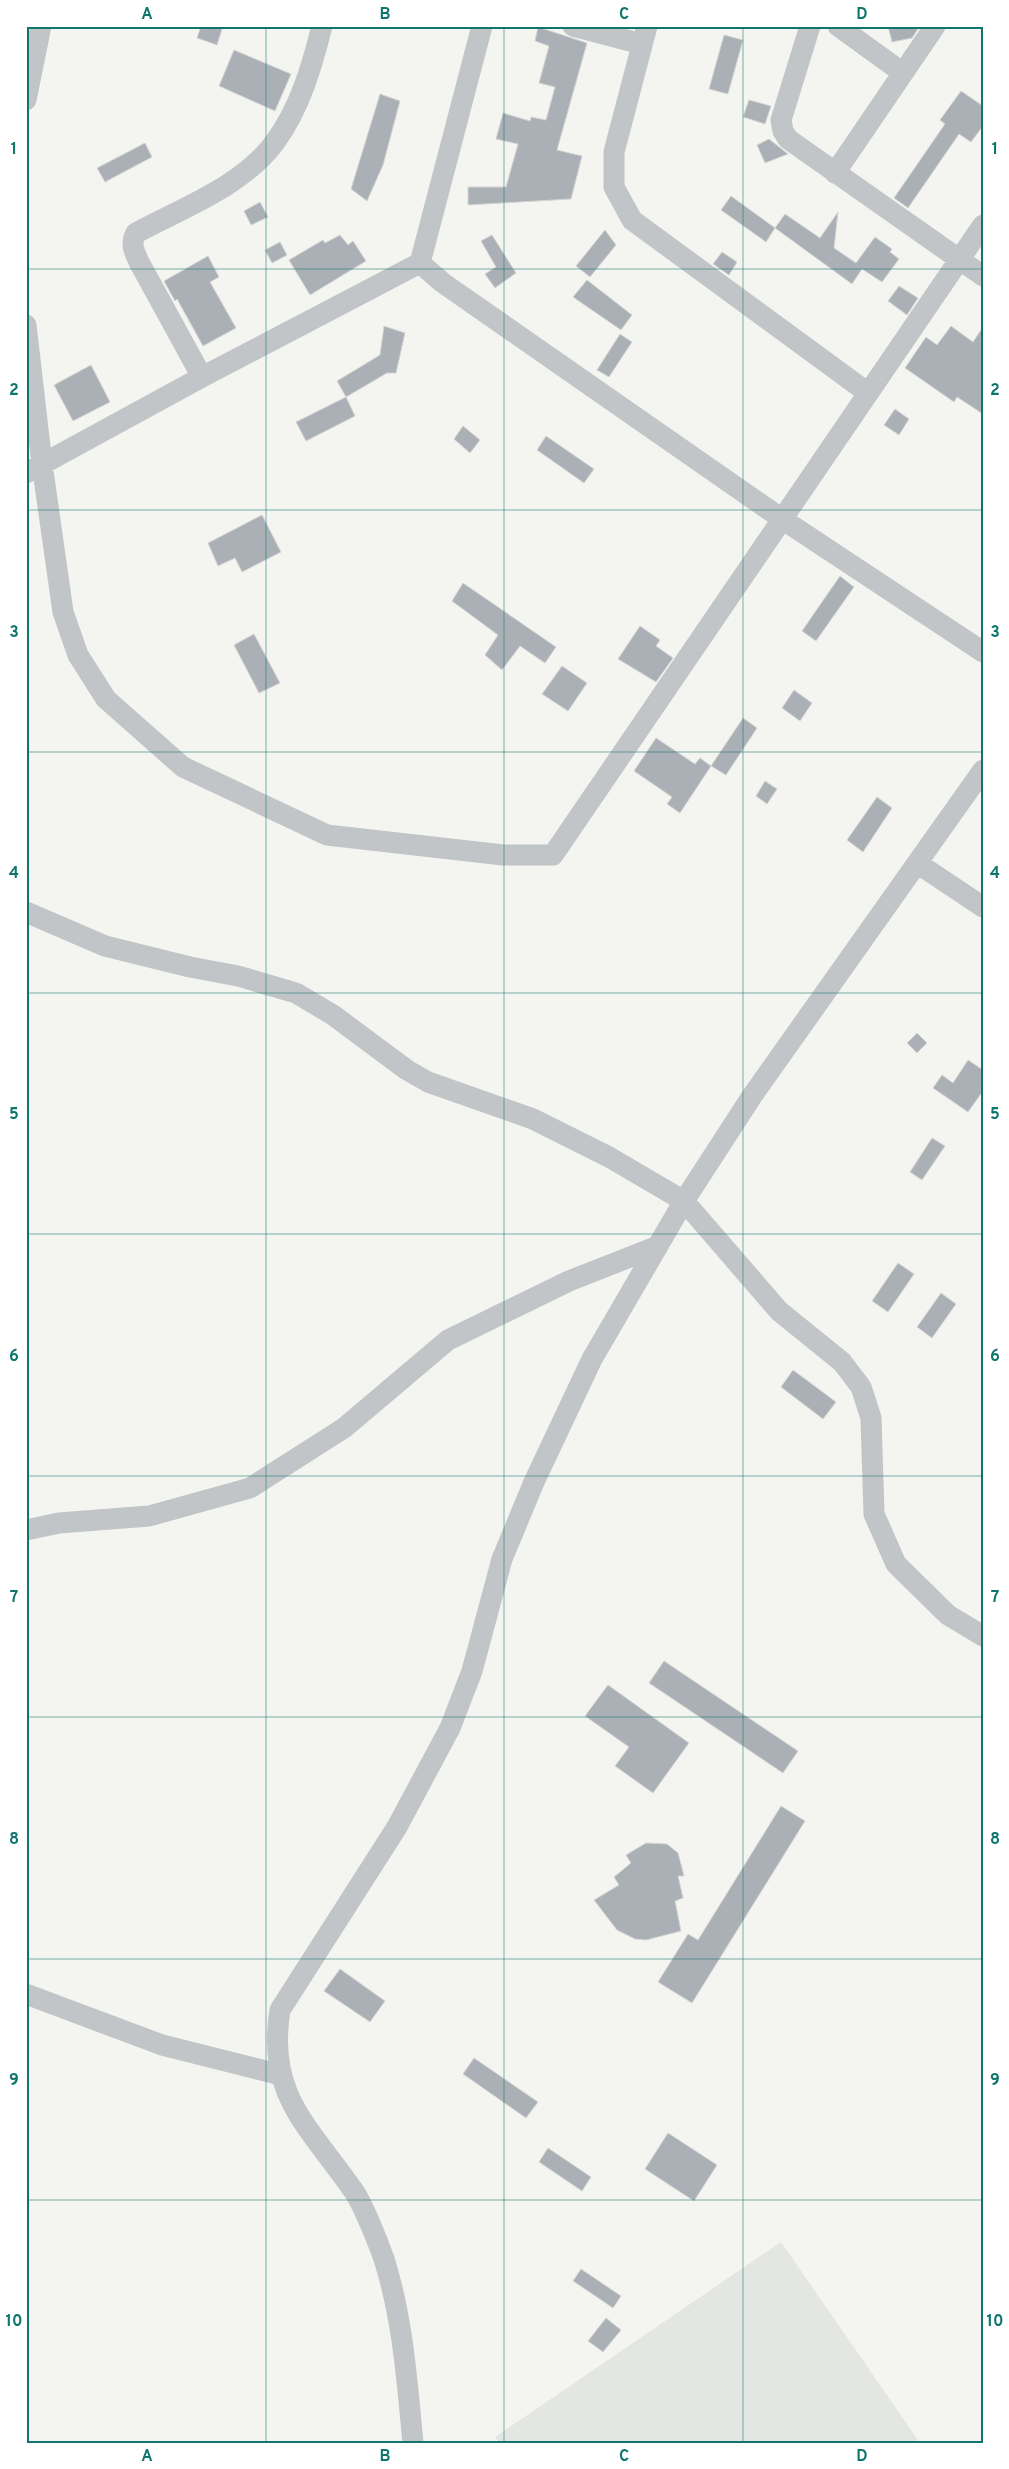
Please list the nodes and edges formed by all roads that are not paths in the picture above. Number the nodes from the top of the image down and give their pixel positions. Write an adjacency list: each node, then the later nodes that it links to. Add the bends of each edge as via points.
1 (41, 26): 10 (street)
2 (322, 26): 17 (street, via 301,95 275,142 262,157 227,184 136,233 132,240 139,262)
3 (482, 26): 14 (street)
4 (573, 26): 8 (street)
5 (810, 26): 11 (street, via 781,120 782,131 788,139)
6 (838, 26): 9 (street)
7 (935, 26): 9 (street)
8 (644, 35): 18 (street, via 614,152 614,187 632,220)
9 (903, 72): 11 (street)
10 (26, 100)
11 (835, 173): 13 (street)
12 (983, 225): 13 (street)
13 (959, 259): 15 (street); 18 (street)
14 (420, 263): 17 (street); 20 (street, via 442,283)
15 (983, 276)
16 (26, 325): 19 (street)
17 (202, 377): 19 (street)
18 (868, 393): 20 (street)
19 (34, 468): 20 (street, via 63,612 78,655 106,699 183,767 327,834 502,855 553,855)
20 (782, 519): 21 (street)
21 (983, 652)
22 (983, 770): 23 (street)
23 (917, 863): 24 (street); 26 (street, via 752,1096)
24 (983, 907)
25 (26, 912): 26 (street, via 105,946 238,976 296,994 333,1015 428,1082 533,1120 609,1157)
26 (684, 1201): 27 (street); 29 (street, via 779,1311 842,1362 861,1387 871,1418 874,1514 896,1564 948,1615)
27 (658, 1246): 28 (street, via 569,1280 448,1340 344,1428 250,1488 149,1516 59,1523); 31 (street, via 592,1359 534,1482 502,1559 472,1671 450,1728 398,1827 280,2010 277,2029)
28 (26, 1530)
29 (983, 1636)
30 (26, 1994): 31 (street, via 162,2045)
31 (281, 2075): 32 (street, via 298,2116 356,2194 384,2258 403,2337)
32 (413, 2443)

